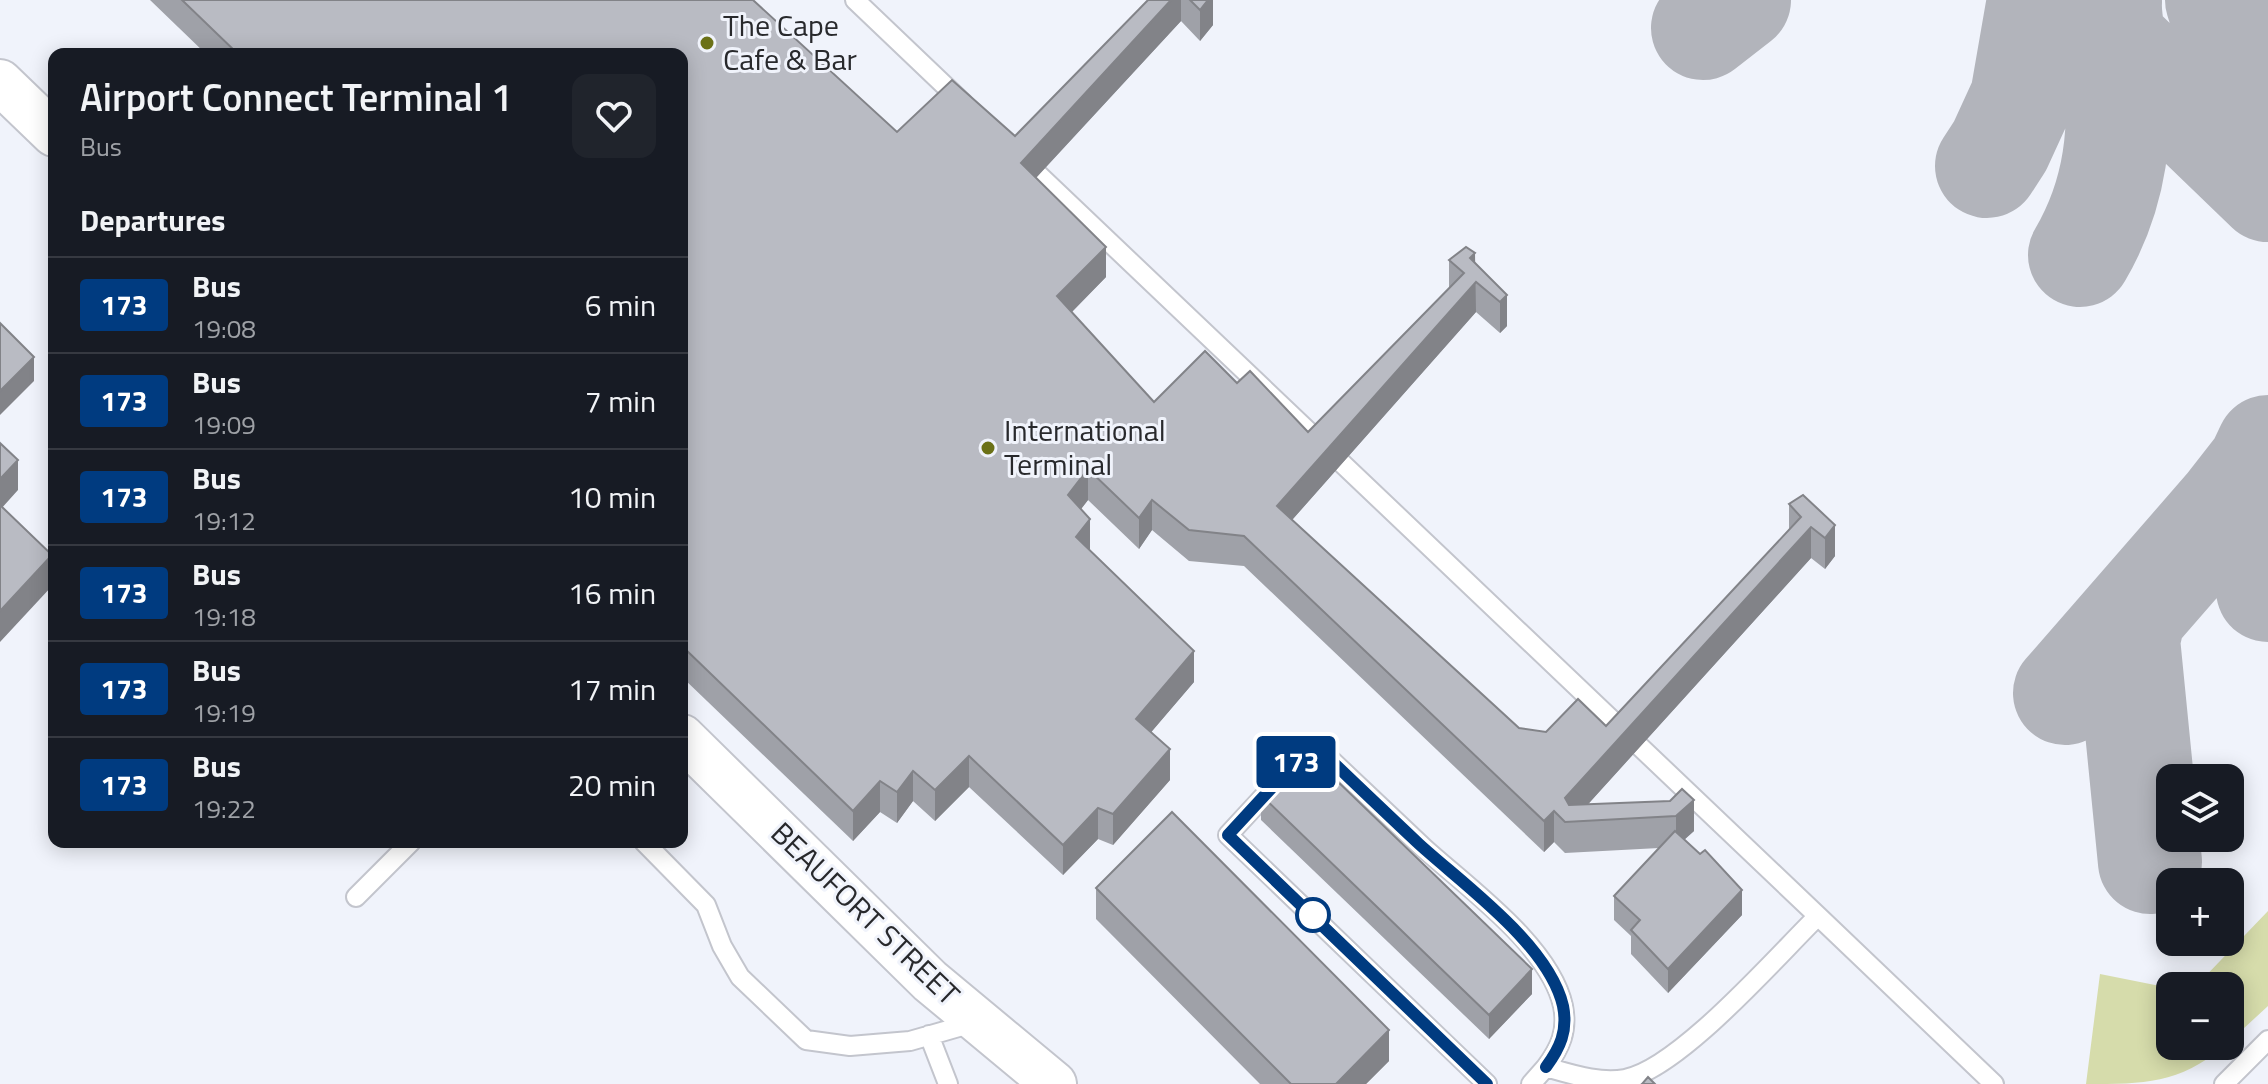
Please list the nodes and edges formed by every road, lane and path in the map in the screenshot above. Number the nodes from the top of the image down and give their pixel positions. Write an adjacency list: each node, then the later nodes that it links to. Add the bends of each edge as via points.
1 (855, 0): 3 (lane)
2 (0, 82): 4 (street)
3 (982, 121)
4 (48, 128)
5 (1003, 142): 10 (lane)
6 (688, 743): 11 (street, BEAUFORT STREET, via 930,981)
7 (405, 848): 9 (lane)
8 (650, 848): 12 (lane, via 706,905 740,977 806,1040 850,1046)
9 (356, 897)
10 (1818, 916): 14 (lane, via 1680,1051 1649,1070 1613,1080); 19 (lane)
11 (979, 1021): 12 (lane); 16 (street, BEAUFORT STREET)
12 (929, 1035): 15 (lane)
13 (2268, 1040): 20 (lane)
14 (1546, 1067): 17 (lane, via 1562,1045 1564,1025 1563,1006 1549,971 1313,743 1228,835); 18 (lane)
15 (948, 1084)
16 (1054, 1084)
17 (1487, 1084)
18 (1531, 1084)
19 (1994, 1084)
20 (2224, 1084)

